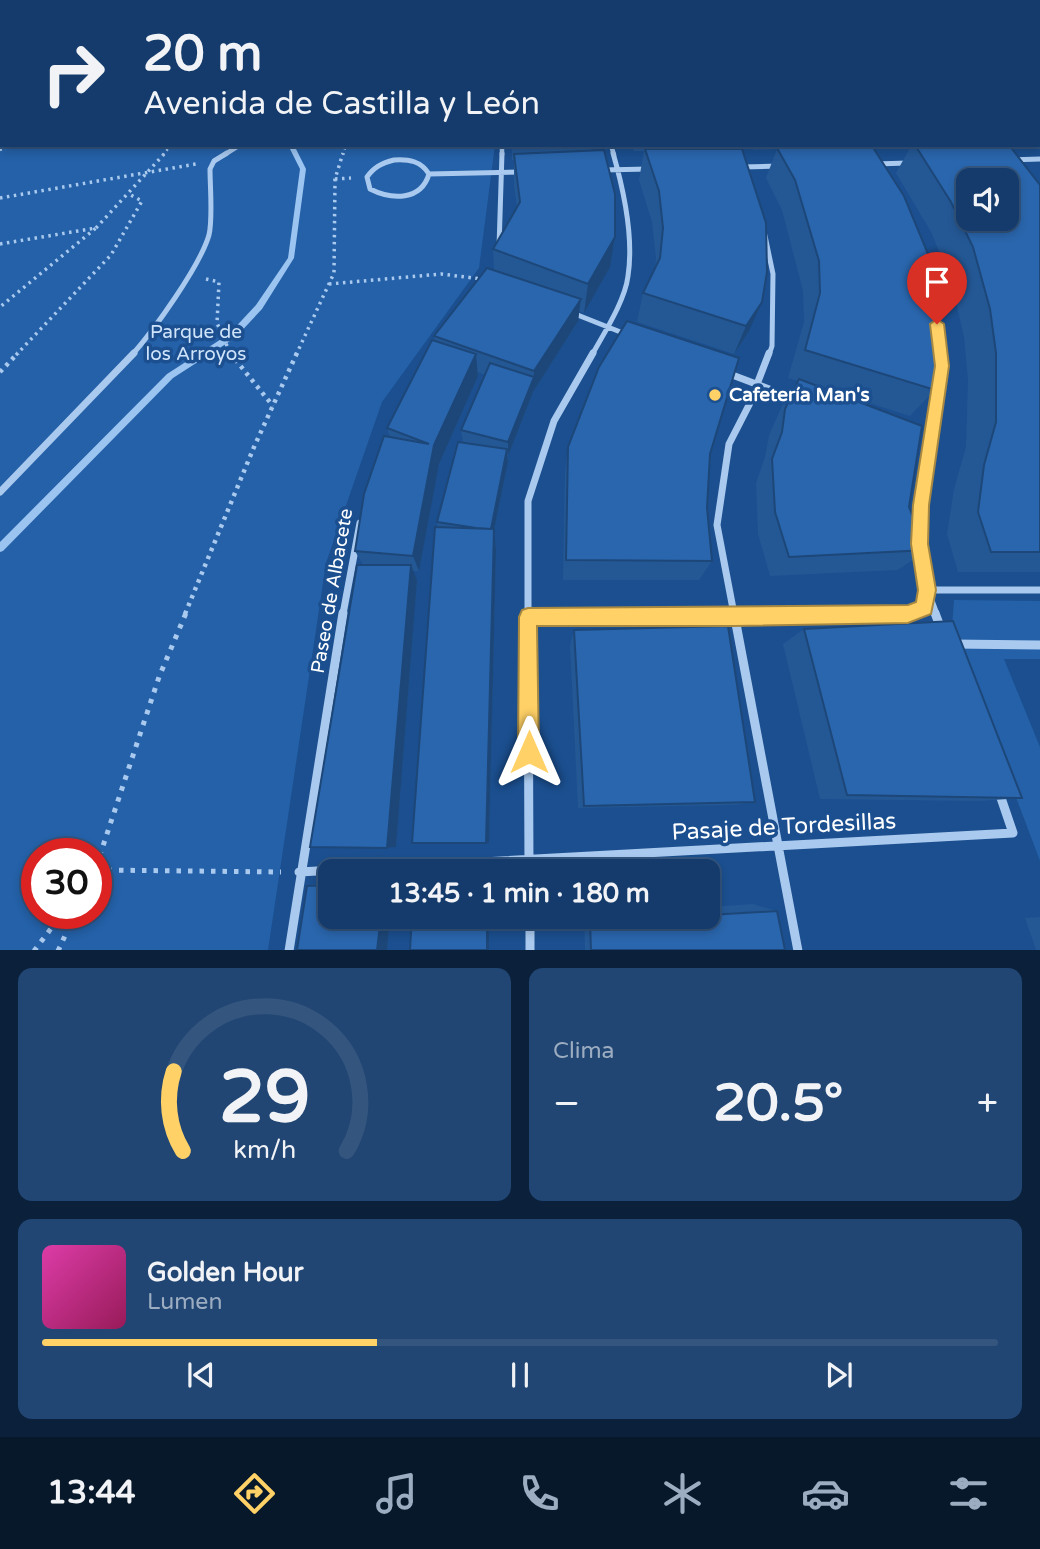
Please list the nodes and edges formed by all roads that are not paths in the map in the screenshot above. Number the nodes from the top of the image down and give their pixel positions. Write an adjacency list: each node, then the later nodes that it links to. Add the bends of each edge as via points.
1 (237, 147): 29 (street, via 214,161 210,169 209,234 147,338)
2 (502, 147): 14 (street)
3 (612, 147): 10 (street)
4 (738, 156): 9 (street)
5 (1040, 159): 6 (street)
6 (1003, 160)
7 (917, 163): 16 (street, via 868,164)
8 (789, 166): 9 (street)
9 (740, 167): 17 (street)
10 (618, 169): 11 (street); 12 (street); 22 (street, via 630,244 628,279)
11 (659, 169)
12 (598, 170)
13 (528, 172): 14 (street)
14 (503, 173): 15 (street); 19 (street, via 498,259)
15 (429, 174): 15 (street, via 421,164 394,160 376,166 367,184 377,194 397,197 417,192)
16 (873, 175)
17 (744, 178)
18 (763, 226): 25 (street, via 775,309 772,346)
19 (488, 280)
20 (560, 309): 22 (street)
21 (936, 315): 28 (street, via 942,366)
22 (608, 327): 23 (street); 33 (street, via 554,421 528,501)
23 (633, 337)
24 (720, 370): 25 (street)
25 (757, 384): 26 (street); 34 (street, via 729,444 717,526)
26 (807, 403)
27 (918, 446): 28 (street)
28 (930, 450): 31 (street, via 919,544)
29 (0, 492)
30 (363, 508): 43 (street, Paseo de Albacete)
31 (927, 590): 32 (street); 34 (street, via 925,608 908,614); 35 (street)
32 (1040, 590)
33 (528, 617): 34 (street); 40 (street)
34 (734, 617): 39 (street)
35 (946, 644): 36 (street); 37 (street)
36 (1040, 645)
37 (951, 656)
38 (995, 783): 39 (street, Pasaje de Tordesillas, via 1013,833)
39 (777, 848): 41 (street, Pasaje de Tordesillas); 47 (street)
40 (529, 859)
41 (550, 859)
42 (318, 871): 43 (street, Pasaje de Tordesillas)
43 (299, 872): 45 (street, Paseo de Albacete)
44 (530, 929): 46 (street)
45 (289, 950)
46 (530, 950)
47 (798, 950)

